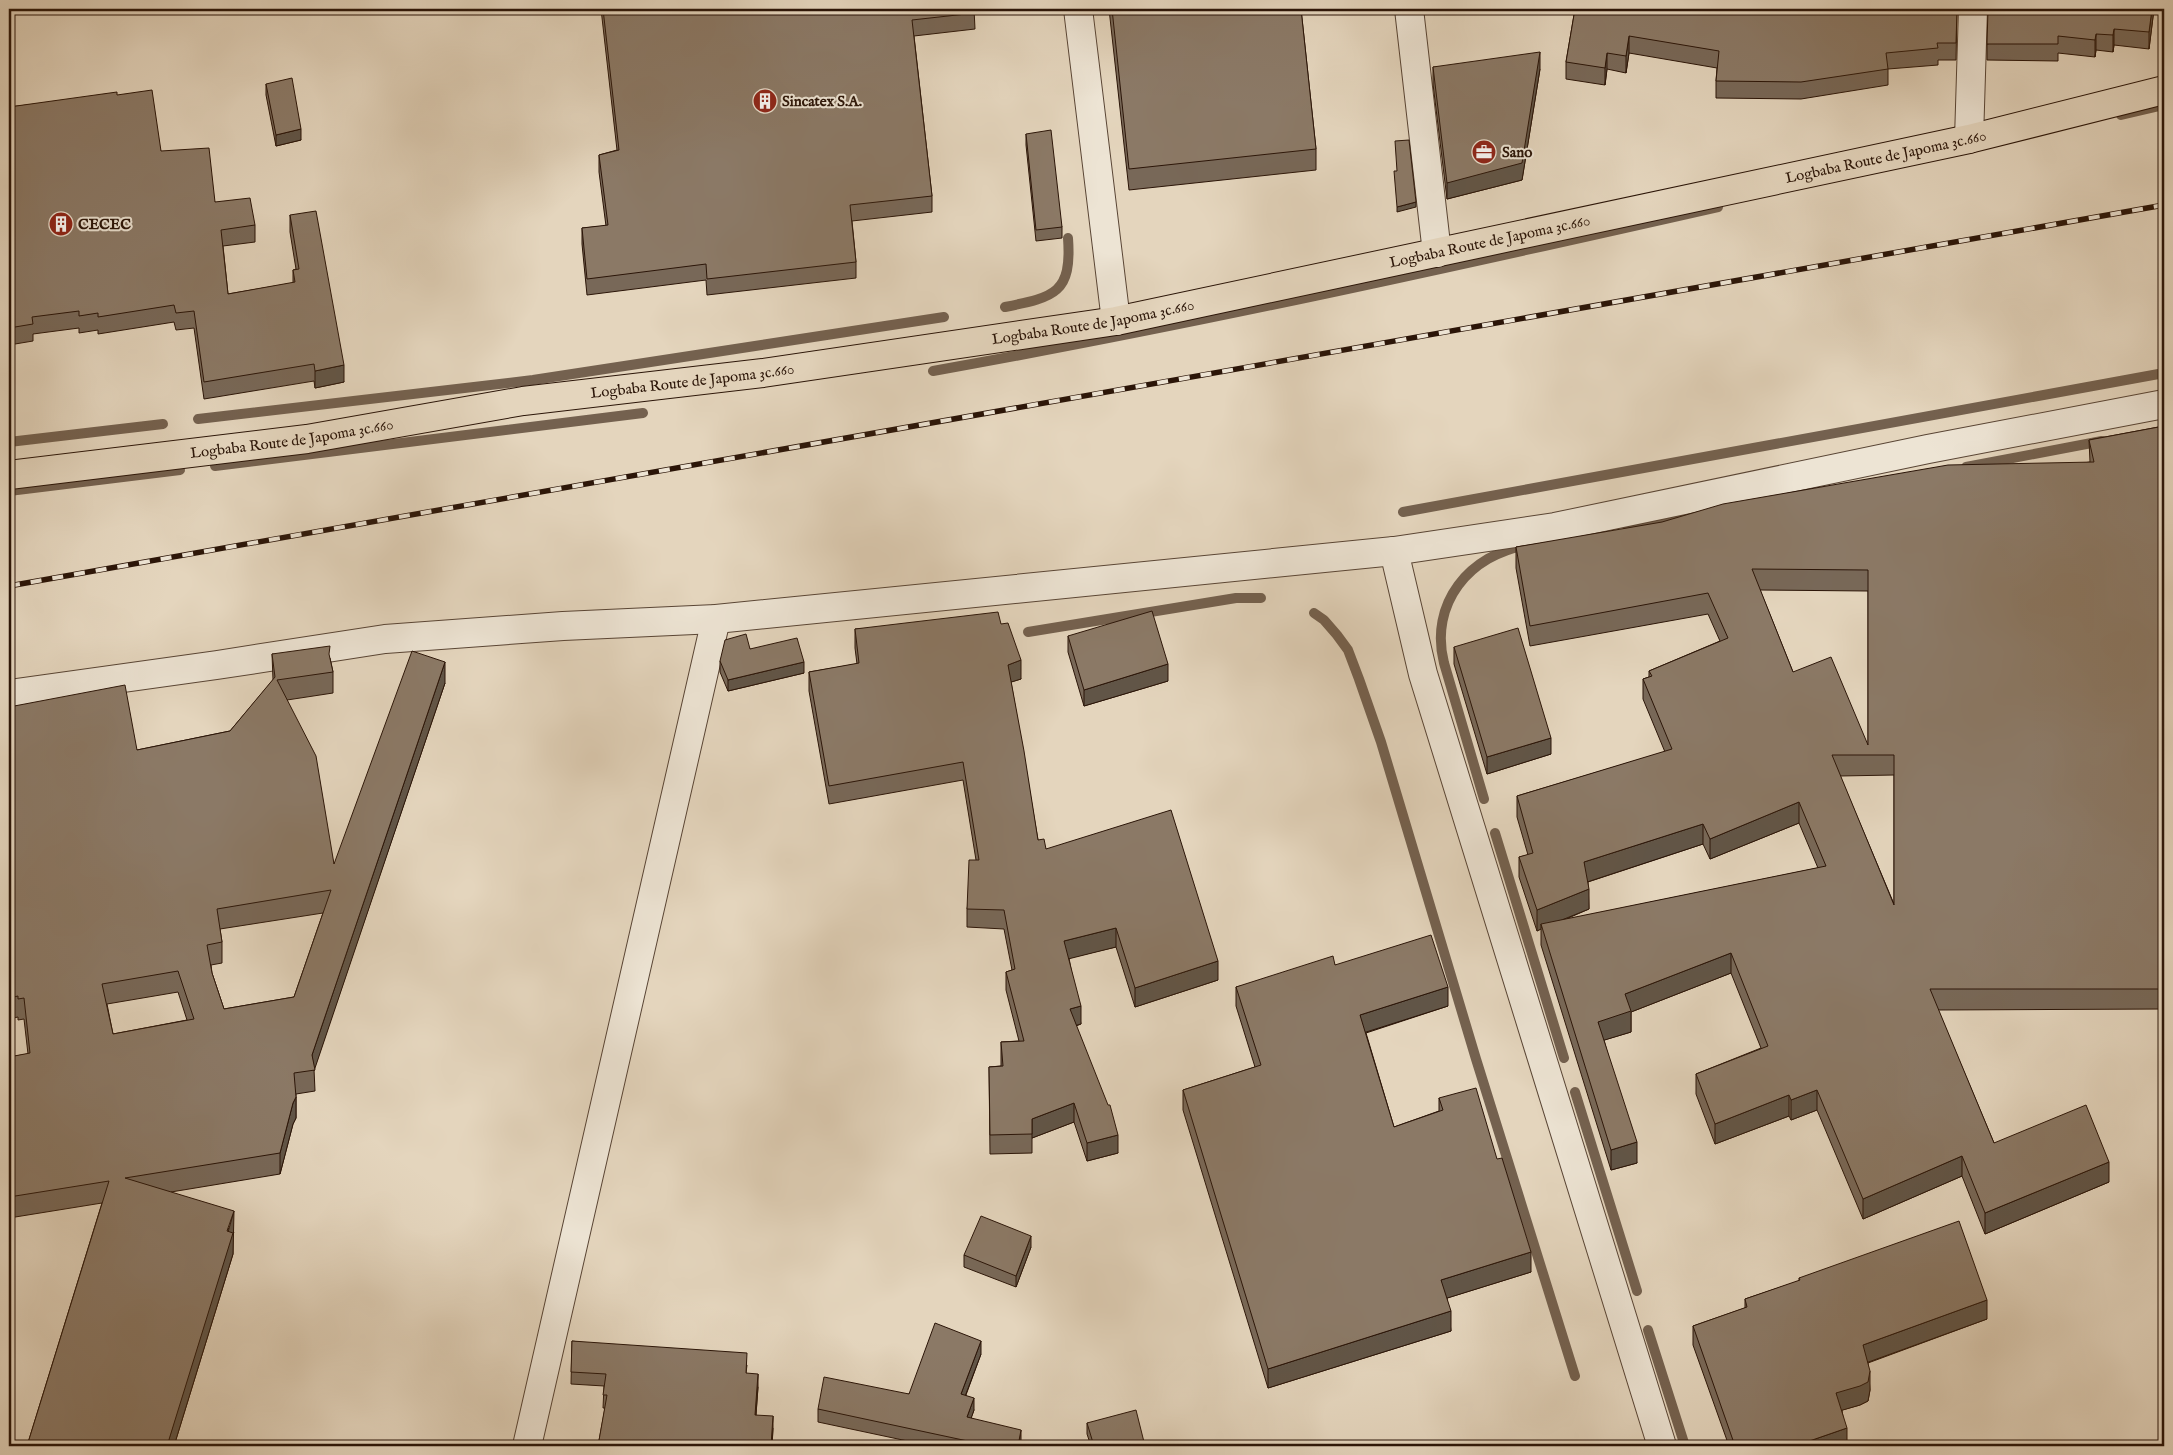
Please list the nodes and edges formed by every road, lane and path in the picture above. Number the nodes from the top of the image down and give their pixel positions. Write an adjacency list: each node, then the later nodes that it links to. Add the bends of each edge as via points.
1 (1078, 9): 7 (street)
2 (1409, 9): 6 (street)
3 (1973, 9): 5 (street)
4 (2164, 90): 5 (main road, Logbaba Route de Japoma 3c.660)
5 (1969, 139): 6 (main road, Logbaba Route de Japoma 3c.660)
6 (1437, 253): 7 (main road, Logbaba Route de Japoma 3c.660)
7 (1116, 321): 9 (main road, Logbaba Route de Japoma 3c.660, via 763,372 523,401 307,439)
8 (2164, 404): 10 (street, via 1555,526)
9 (9, 476)
10 (1394, 551): 11 (street); 14 (street, via 1426,683)
11 (716, 619): 12 (street, via 385,638); 13 (street)
12 (9, 694)
13 (527, 1446)
14 (1662, 1446)

